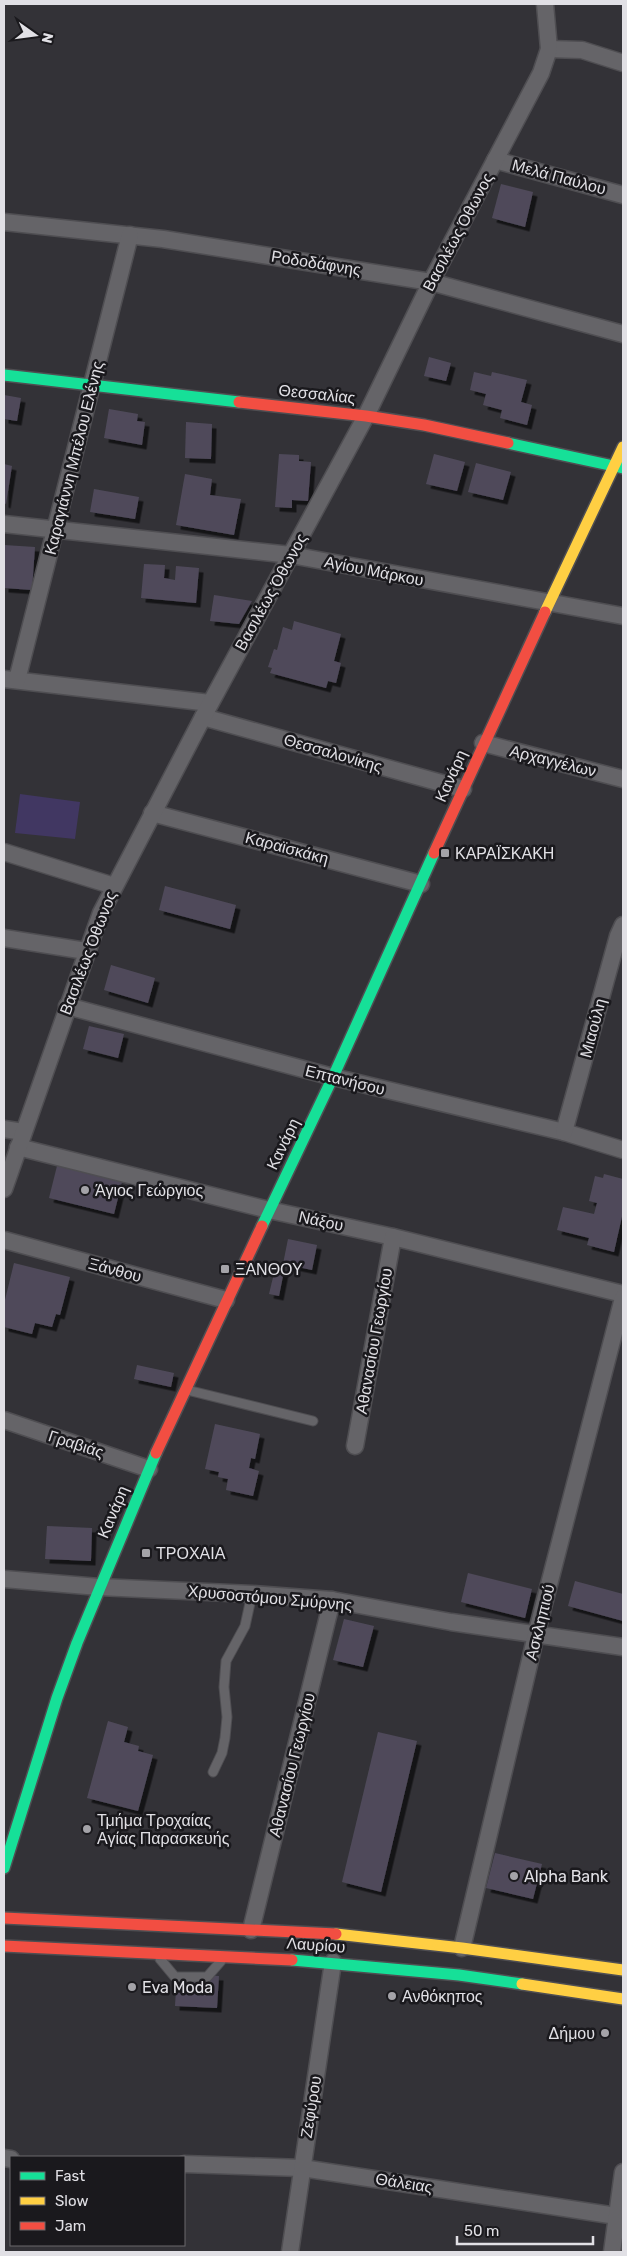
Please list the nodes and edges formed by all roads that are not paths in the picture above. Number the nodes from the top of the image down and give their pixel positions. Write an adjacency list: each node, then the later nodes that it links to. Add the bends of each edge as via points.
1 (545, 4): 2 (street, Βασιλέως Όθωνος)
2 (549, 49): 3 (street, via 582,50); 4 (street, Βασιλέως Όθωνος, via 541,74)
3 (623, 63)
4 (495, 160): 5 (street, Μελά Παύλου); 8 (street, Βασιλέως Όθωνος)
5 (623, 195)
6 (4, 222): 7 (street, Ροδοδάφνης)
7 (130, 235): 8 (street, Ροδοδάφνης); 11 (street, Καραγιάννη Μπέλου Ελένης)
8 (431, 282): 9 (street, Ροδοδάφνης); 12 (street, Βασιλέως Όθωνος)
9 (623, 334)
10 (4, 375): 11 (street, Θεσσαλίας)
11 (92, 385): 12 (street, Θεσσαλίας); 16 (street, Καραγιάννη Μπέλου Ελένης)
12 (366, 416): 14 (street, Θεσσαλίας, via 424,425); 17 (street, Βασιλέως Όθωνος)
13 (623, 447): 14 (street, Κανάρη)
14 (619, 467): 18 (street, Κανάρη)
15 (4, 524): 16 (street, Αγίου Μάρκου)
16 (55, 530): 17 (street, Αγίου Μάρκου); 20 (street, Καραγιάννη Μπέλου Ελένης)
17 (291, 555): 18 (street, Αγίου Μάρκου); 21 (street, Βασιλέως Όθωνος)
18 (550, 603): 19 (street, Αγίου Μάρκου); 22 (street, Κανάρη)
19 (623, 616)
20 (10, 679): 21 (street, Θεσσαλονίκης)
21 (207, 710): 24 (street, Θεσσαλονίκης); 25 (street, Βασιλέως Όθωνος)
22 (483, 743): 23 (street, Αρχαγγέλων); 24 (street, Κανάρη)
23 (623, 779)
24 (463, 789): 27 (street, Κανάρη)
25 (152, 813): 27 (street, Καραϊσκάκη); 28 (street, Βασιλέως Όθωνος)
26 (4, 852): 28 (street)
27 (421, 884): 33 (street, Κανάρη)
28 (114, 886): 31 (street, Βασιλέως Όθωνος)
29 (623, 925): 35 (street, Μιαούλη)
30 (4, 938): 31 (street)
31 (86, 951): 32 (street, Βασιλέως Όθωνος)
32 (67, 1006): 33 (street, Επτανήσου); 36 (street, Βασιλέως Όθωνος)
33 (333, 1077): 35 (street, Επτανήσου); 39 (street, Κανάρη)
34 (4, 1129): 36 (street, Νάξου)
35 (564, 1132): 37 (street, Επτανήσου)
36 (21, 1140): 38 (street, Βασιλέως Όθωνος); 39 (street, Νάξου)
37 (623, 1150)
38 (4, 1189)
39 (269, 1210): 40 (street, Νάξου); 44 (street, Κανάρη)
40 (393, 1237): 42 (street, Νάξου); 48 (street, Αθανασίου Γεωργίου)
41 (4, 1240): 44 (street, Ξάνθου)
42 (623, 1294)
43 (623, 1298): 54 (street, Ασκληπιού)
44 (226, 1300): 45 (street, Κανάρη)
45 (184, 1389): 47 (lane); 49 (street, Κανάρη)
46 (4, 1420): 49 (street, Γραβιάς)
47 (313, 1421)
48 (355, 1446)
49 (149, 1468): 51 (street, Κανάρη)
50 (4, 1579): 51 (street, Χρυσοστόμου Σμύρνης)
51 (100, 1587): 52 (street, Χρυσοστόμου Σμύρνης); 57 (street, Κανάρη, via 56,1698)
52 (252, 1594): 53 (street, Χρυσοστόμου Σμύρνης); 56 (lane, via 246,1626 226,1661 225,1738)
53 (332, 1600): 54 (street, Χρυσοστόμου Σμύρνης); 60 (street, Αθανασίου Γεωργίου)
54 (536, 1635): 55 (street, Χρυσοστόμου Σμύρνης); 62 (street, Ασκληπιού)
55 (623, 1647)
56 (213, 1772)
57 (8, 1840): 58 (street, Κανάρη)
58 (4, 1868)
59 (4, 1918): 60 (street, Λαυρίου)
60 (251, 1930): 62 (street, Λαυρίου, via 333,1934)
61 (4, 1946): 63 (street, Λαυρίου)
62 (462, 1948): 66 (street, Λαυρίου)
63 (155, 1953): 64 (street, Λαυρίου); 64 (lane, via 175,1977 207,1977)
64 (225, 1956): 65 (street, Λαυρίου)
65 (333, 1962): 67 (street, Λαυρίου, via 459,1975); 69 (street, Ζεφύρου)
66 (623, 1970)
67 (623, 1999)
68 (185, 2164): 69 (street, Θάλειας)
69 (302, 2168): 71 (street, Θάλειας); 72 (street, Ζεφύρου)
70 (623, 2172): 71 (street)
71 (620, 2217): 73 (street)
72 (290, 2252)
73 (612, 2252)

